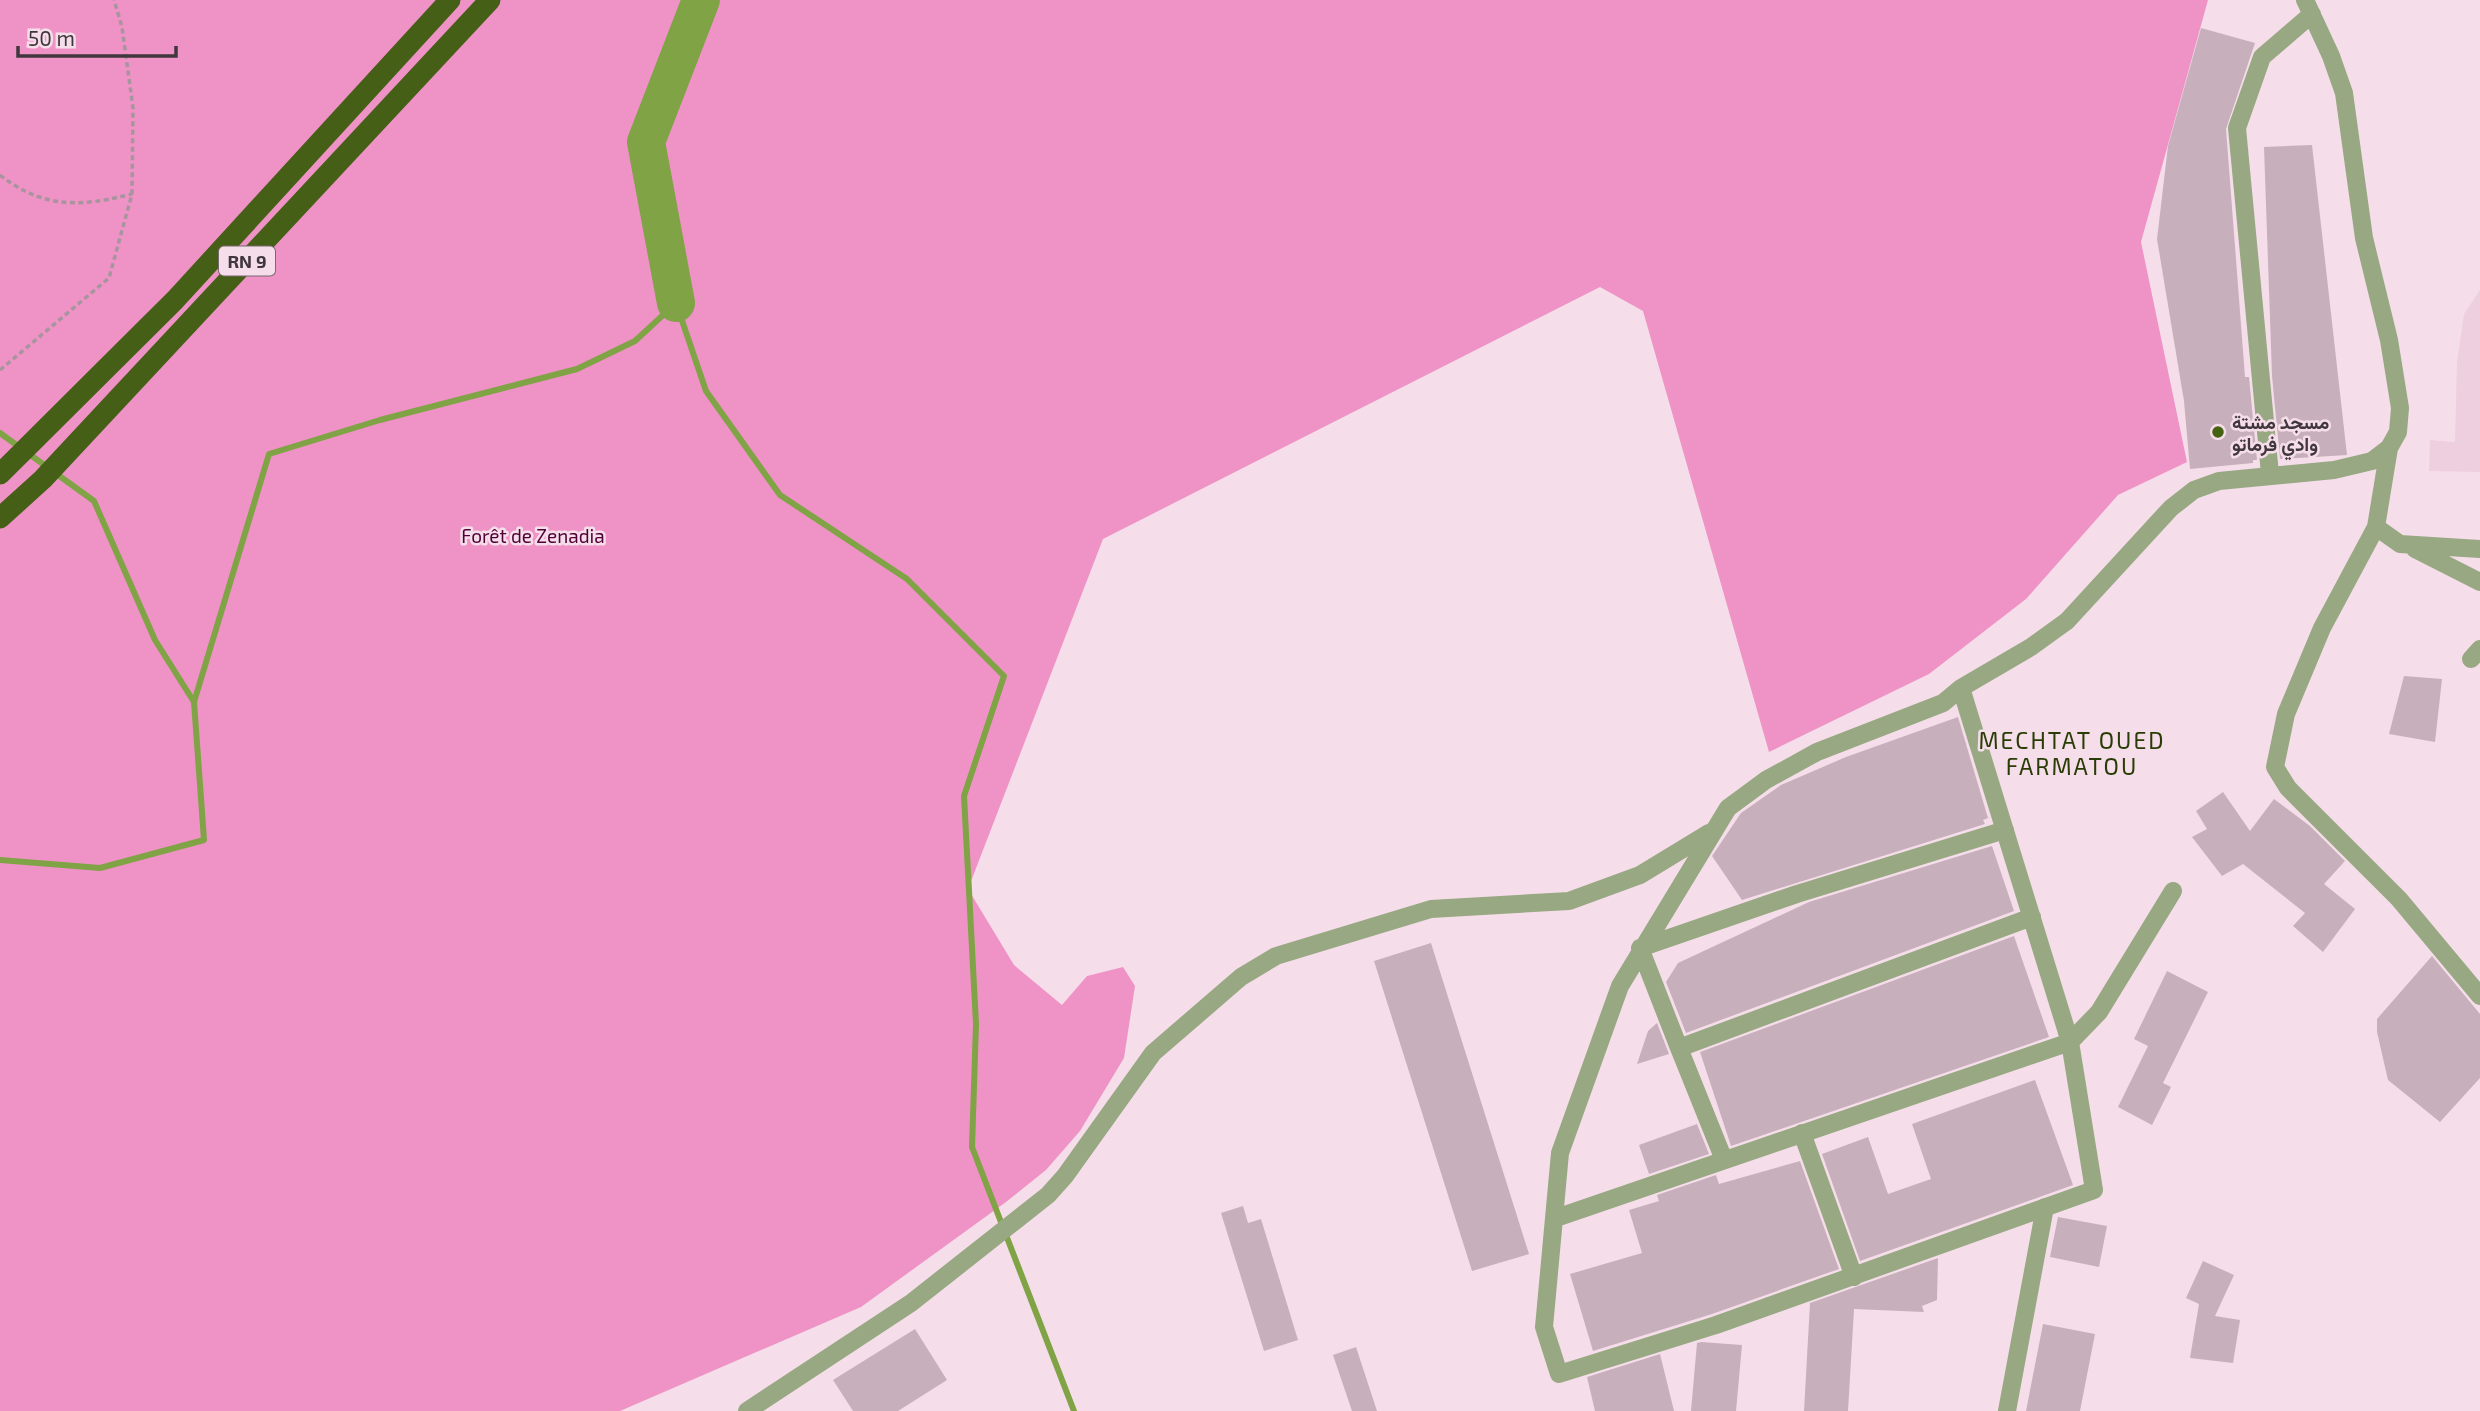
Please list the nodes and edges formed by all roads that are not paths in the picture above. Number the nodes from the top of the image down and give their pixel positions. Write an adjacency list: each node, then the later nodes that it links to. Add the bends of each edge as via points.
1 (450, 0): 5 (highway, RN 9, via 175,300)
2 (490, 0): 7 (highway, RN 9, via 43,479)
3 (2308, 7): 4 (street, via 2344,93 2364,238 2400,408 2398,432); 6 (street, via 2262,57 2238,128)
4 (2389, 449): 6 (street, via 2372,461 2334,470); 8 (street)
5 (0, 474)
6 (2270, 474): 12 (street, via 2219,481 2194,490 2067,621)
7 (0, 518)
8 (2376, 527): 9 (street); 18 (street, via 2317,640 2286,714 2276,767 2288,788 2399,899)
9 (2406, 544): 10 (street); 11 (street)
10 (2480, 549)
11 (2480, 582)
12 (1961, 688): 13 (street, via 1943,703 1817,752 1766,780 1728,808); 14 (street)
13 (1714, 830): 17 (street); 26 (street, via 1640,875 1569,901 1431,909 1264,963 1241,977 1153,1053 1048,1195 911,1303)
14 (2005, 830): 16 (street); 17 (street)
15 (2173, 891): 19 (street, via 2099,1012)
16 (2032, 917): 19 (street); 20 (street)
17 (1640, 948): 20 (street); 24 (street, via 1620,986 1560,1153)
18 (2480, 996)
19 (2070, 1042): 21 (street); 23 (street, via 2094,1189)
20 (1679, 1048): 22 (street)
21 (1802, 1133): 22 (street); 25 (street)
22 (1724, 1160): 24 (street)
23 (2045, 1208): 25 (street); 27 (street)
24 (1556, 1217): 25 (street, via 1544,1326 1559,1374)
25 (1854, 1277)
26 (747, 1411)
27 (2007, 1411)

